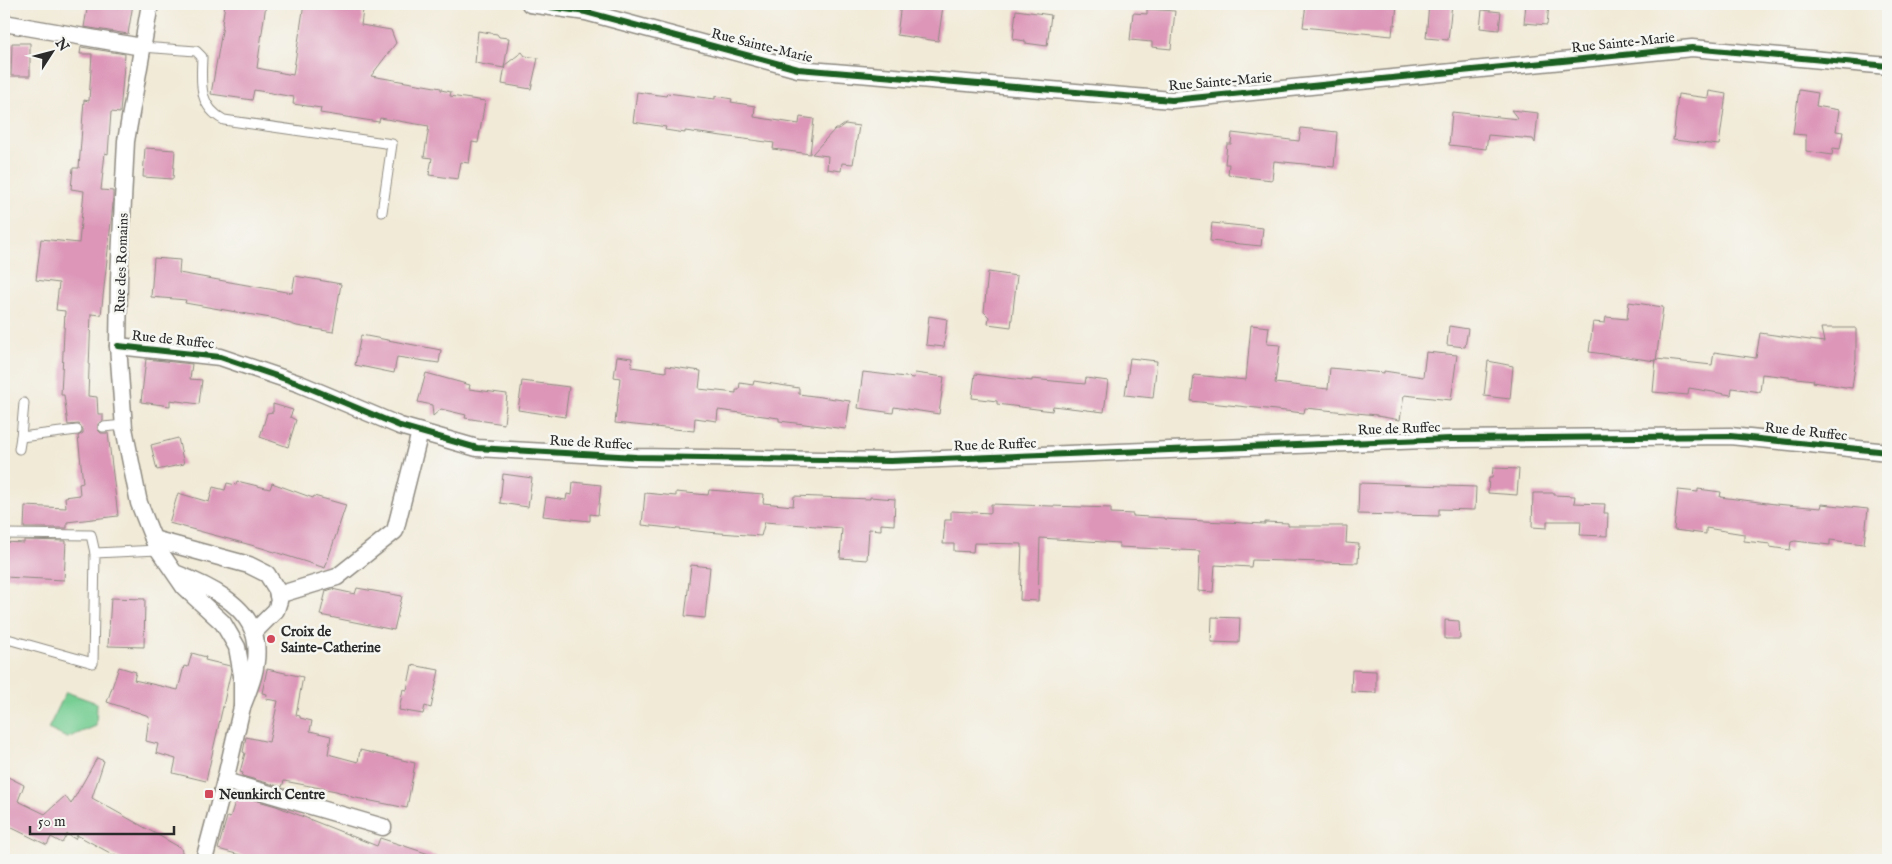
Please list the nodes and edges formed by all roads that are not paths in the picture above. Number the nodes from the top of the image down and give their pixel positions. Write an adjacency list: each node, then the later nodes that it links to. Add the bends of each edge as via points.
1 (150, 4): 4 (street, Rue des Romains)
2 (530, 4): 5 (street, Rue Sainte-Marie, via 586,12 798,69 1172,100 1692,48)
3 (4, 23): 4 (street)
4 (142, 47): 6 (lane, via 196,52 202,57 201,87 205,102 215,115 224,120 392,144); 7 (street, Rue des Romains, via 126,141)
5 (1888, 66)
6 (382, 212)
7 (118, 346): 9 (street, Rue des Romains); 12 (street, Rue de Ruffec, via 220,357 300,384)
8 (24, 403): 13 (lane)
9 (124, 425): 10 (lane); 17 (street, Rue des Romains, via 139,502)
10 (103, 427)
11 (77, 430): 13 (lane)
12 (420, 432): 15 (street, Rue de Ruffec, via 477,448 636,457 891,461 1451,439 1730,436); 20 (street, via 395,531 337,576)
13 (21, 437): 14 (lane)
14 (19, 449)
15 (1888, 452)
16 (4, 534): 18 (lane, via 91,535)
17 (155, 544): 18 (lane); 19 (street, Rue des Romains); 20 (street, via 250,565 267,574)
18 (95, 553): 22 (lane, via 92,663)
19 (175, 573): 21 (street, Rue des Romains, via 201,584 239,610); 23 (street, Rue des Romains, via 194,597 223,623 234,640 240,660)
20 (278, 595): 21 (street, via 276,610)
21 (254, 632): 23 (street, Rue des Romains, via 256,662)
22 (4, 638)
23 (242, 707): 24 (street, Rue des Romains)
24 (225, 781): 25 (street); 26 (street, Rue des Romains)
25 (382, 827)
26 (204, 860)

